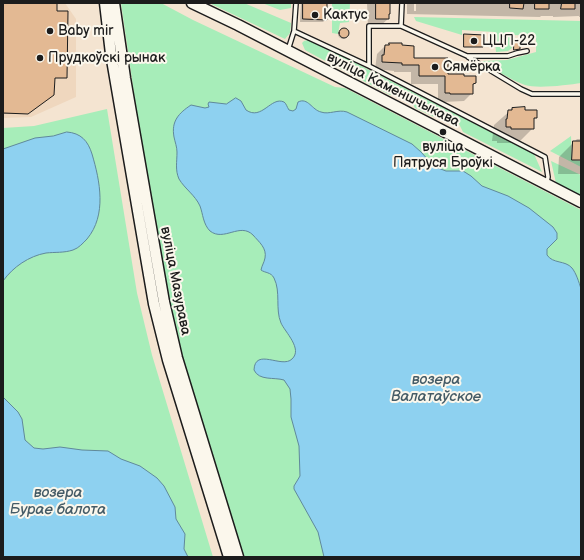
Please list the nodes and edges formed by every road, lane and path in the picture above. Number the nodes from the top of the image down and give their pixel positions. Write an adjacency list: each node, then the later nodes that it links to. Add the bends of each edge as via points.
1 (105, 3): 15 (main road, вуліца Мазурава, via 111,54 154,304 168,360)
2 (114, 3): 16 (main road, вуліца Мазурава, via 164,302 177,358)
3 (192, 3): 8 (main road, вуліца Каменшчыкава)
4 (296, 3): 7 (lane)
5 (402, 3): 6 (lane)
6 (401, 26): 10 (lane); 11 (lane, via 369,26)
7 (294, 30): 8 (lane); 11 (lane)
8 (288, 51): 13 (main road, вуліца Каменшчыкава)
9 (527, 51): 10 (lane, via 508,56)
10 (467, 56): 12 (lane, via 532,94)
11 (369, 66): 13 (lane, via 545,157)
12 (581, 94)
13 (547, 185): 14 (main road, вуліца Каменшчыкава)
14 (581, 202)
15 (229, 557)
16 (238, 557)

